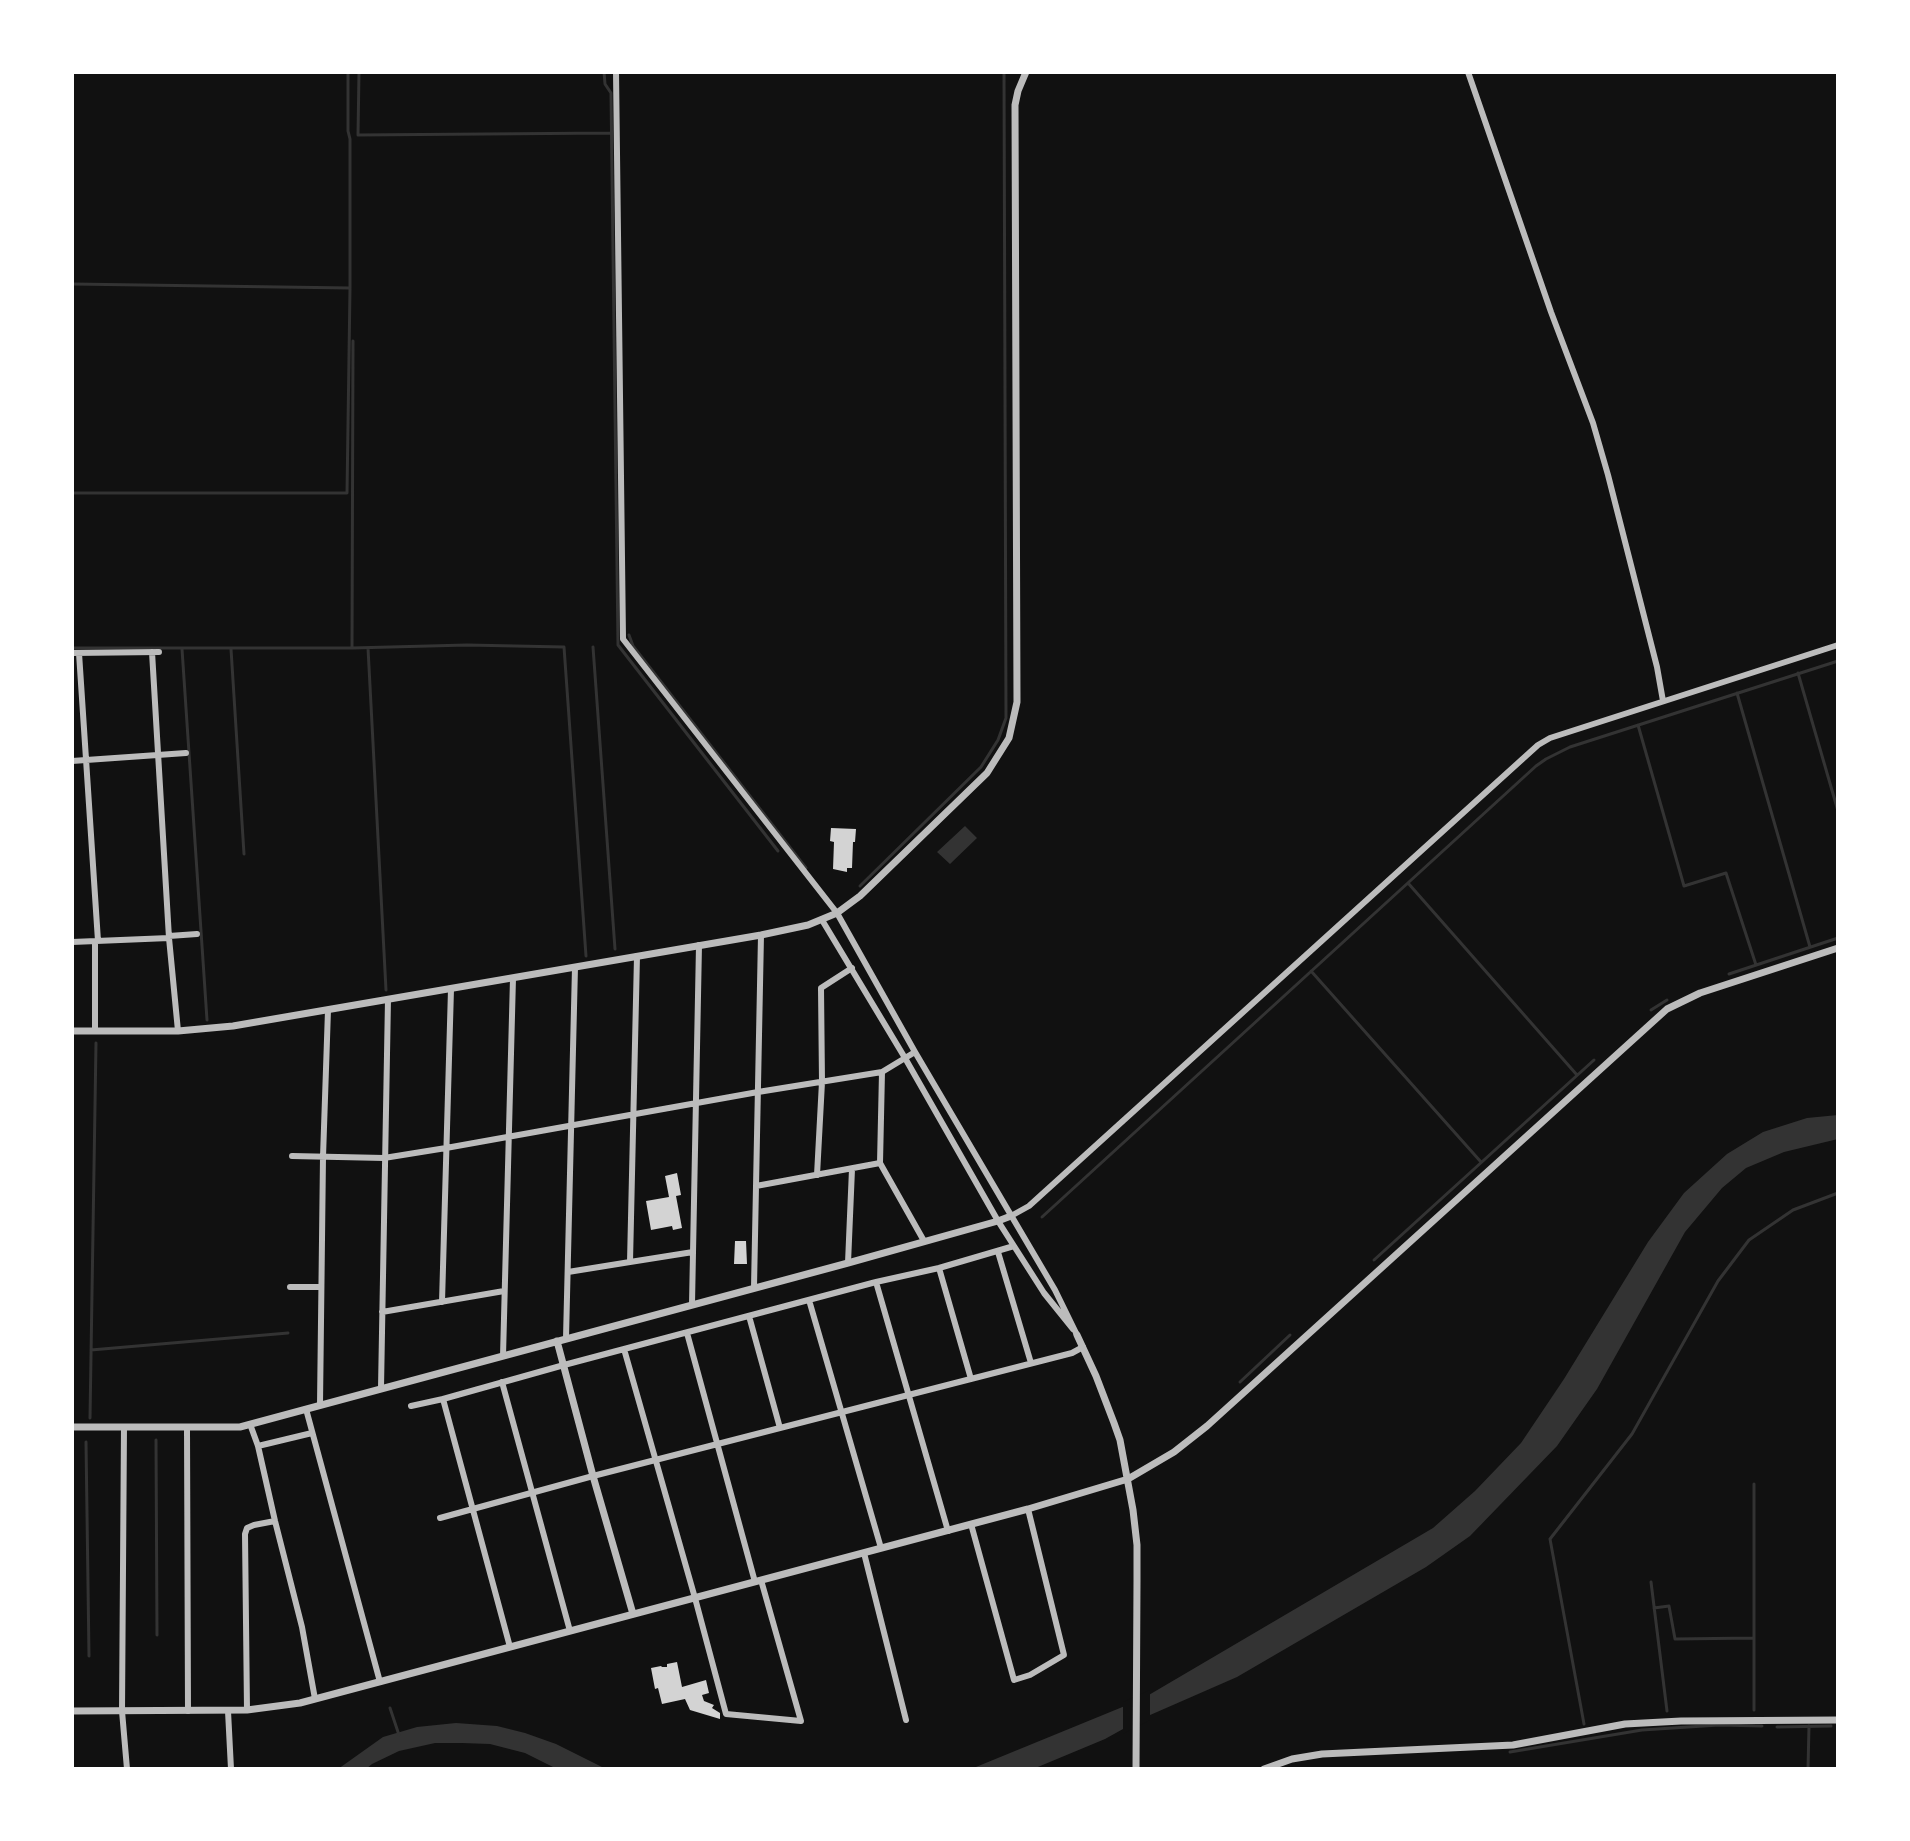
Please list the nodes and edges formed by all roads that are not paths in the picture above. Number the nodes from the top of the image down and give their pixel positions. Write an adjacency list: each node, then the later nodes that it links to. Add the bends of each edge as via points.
1 (616, 72): 11 (street, via 623,639)
2 (1468, 72): 6 (street, via 1593,423)
3 (1022, 74): 11 (street, via 1015,105 1014,720 987,773)
4 (1838, 645): 6 (street)
5 (75, 653): 8 (street, via 156,652); 9 (street)
6 (1663, 701): 47 (street, via 1538,745 1029,1206)
7 (186, 753): 8 (street)
8 (159, 755): 9 (street); 15 (street)
9 (85, 760): 10 (street); 16 (street)
10 (72, 761)
11 (837, 913): 12 (street); 30 (street)
12 (822, 920): 14 (street); 22 (street)
13 (197, 934): 15 (street)
14 (761, 935): 18 (street); 34 (street)
15 (169, 937): 16 (street); 29 (street)
16 (97, 941): 17 (street); 28 (street)
17 (72, 942)
18 (699, 945): 20 (street); 35 (street)
19 (1838, 948): 95 (street, via 1667,1009 1207,1426)
20 (637, 956): 21 (street); 36 (street)
21 (575, 967): 23 (street); 37 (street)
22 (852, 968): 31 (street); 33 (street, via 821,988)
23 (513, 978): 24 (street); 38 (street)
24 (451, 989): 25 (street); 39 (street)
25 (388, 999): 26 (street); 42 (street)
26 (328, 1010): 29 (street); 41 (street)
27 (72, 1031): 28 (street)
28 (95, 1031): 29 (street)
29 (178, 1031)
30 (915, 1052): 31 (street); 47 (street)
31 (905, 1058): 32 (street); 48 (street)
32 (882, 1072): 33 (street); 43 (street)
33 (822, 1082): 34 (street); 45 (street)
34 (758, 1092): 35 (street); 46 (street)
35 (696, 1103): 36 (street); 51 (street)
36 (634, 1115): 37 (street); 53 (street)
37 (572, 1125): 38 (street); 56 (street)
38 (509, 1136): 39 (street); 61 (street)
39 (446, 1148): 42 (street); 63 (street)
40 (292, 1156): 41 (street)
41 (323, 1157): 42 (street); 59 (street)
42 (384, 1158): 65 (street)
43 (880, 1163): 44 (street); 49 (street)
44 (852, 1169): 45 (street); 54 (street)
45 (817, 1175): 46 (street)
46 (756, 1186): 60 (street)
47 (1011, 1216): 48 (street); 68 (street)
48 (998, 1221): 49 (street); 50 (street)
49 (924, 1241): 54 (street)
50 (1014, 1246): 52 (street); 68 (street)
51 (693, 1252): 53 (street); 64 (street)
52 (998, 1252): 55 (street); 74 (street)
53 (630, 1262): 56 (street)
54 (848, 1263): 60 (street)
55 (939, 1268): 57 (street); 76 (street)
56 (568, 1272): 69 (street)
57 (876, 1282): 62 (street); 79 (street)
58 (290, 1287): 59 (street)
59 (321, 1287): 81 (street)
60 (754, 1287): 64 (street)
61 (504, 1291): 63 (street); 73 (street)
62 (809, 1300): 66 (street); 84 (street)
63 (442, 1302): 65 (street)
64 (692, 1304): 69 (street)
65 (382, 1312): 78 (street)
66 (749, 1316): 67 (street); 89 (street)
67 (687, 1333): 72 (street); 91 (street)
68 (1077, 1335): 71 (street)
69 (566, 1338): 70 (street)
70 (557, 1341): 73 (street); 75 (street)
71 (1083, 1347): 74 (street); 95 (street, via 1114,1423)
72 (624, 1349): 75 (street); 93 (street)
73 (503, 1356): 78 (street)
74 (1031, 1363): 76 (street)
75 (564, 1365): 77 (street); 94 (street)
76 (971, 1379): 79 (street)
77 (502, 1382): 80 (street); 96 (street)
78 (381, 1388): 81 (street)
79 (908, 1395): 84 (street); 102 (street)
80 (443, 1399): 82 (street); 98 (street)
81 (320, 1404): 83 (street)
82 (411, 1406)
83 (306, 1409): 85 (street); 90 (street)
84 (841, 1412): 89 (street); 103 (street)
85 (250, 1424): 88 (street); 92 (street)
86 (72, 1427): 87 (street)
87 (124, 1427): 88 (street); 114 (street)
88 (187, 1427): 115 (street)
89 (780, 1428): 91 (street)
90 (312, 1433): 92 (street); 110 (street)
91 (717, 1444): 93 (street); 105 (street)
92 (258, 1446): 100 (street)
93 (656, 1460): 94 (street); 106 (street)
94 (593, 1476): 96 (street); 107 (street)
95 (1128, 1479): 97 (street); 121 (street, via 1137,1545)
96 (533, 1494): 98 (street); 108 (street)
97 (1028, 1509): 101 (street); 101 (street, via 1064,1655 1014,1680)
98 (472, 1510): 99 (street); 109 (street)
99 (440, 1518)
100 (275, 1521): 111 (street); 112 (street, via 247,1528 245,1534)
101 (971, 1524): 102 (street)
102 (948, 1531): 103 (street)
103 (881, 1548): 104 (street)
104 (864, 1553): 105 (street); 117 (street)
105 (758, 1581): 106 (street); 106 (street, via 801,1721 726,1714)
106 (695, 1598): 107 (street)
107 (633, 1614): 108 (street)
108 (570, 1631): 109 (street)
109 (510, 1647): 110 (street)
110 (380, 1682): 111 (street)
111 (315, 1699): 112 (street)
112 (247, 1710): 116 (street)
113 (72, 1711): 114 (street)
114 (122, 1711): 115 (street); 119 (street)
115 (188, 1711): 116 (street)
116 (228, 1711): 120 (street)
117 (906, 1720)
118 (1838, 1720): 122 (street, via 1625,1724 1513,1745 1322,1754)
119 (127, 1769)
120 (231, 1769)
121 (1136, 1769)
122 (1264, 1769)

